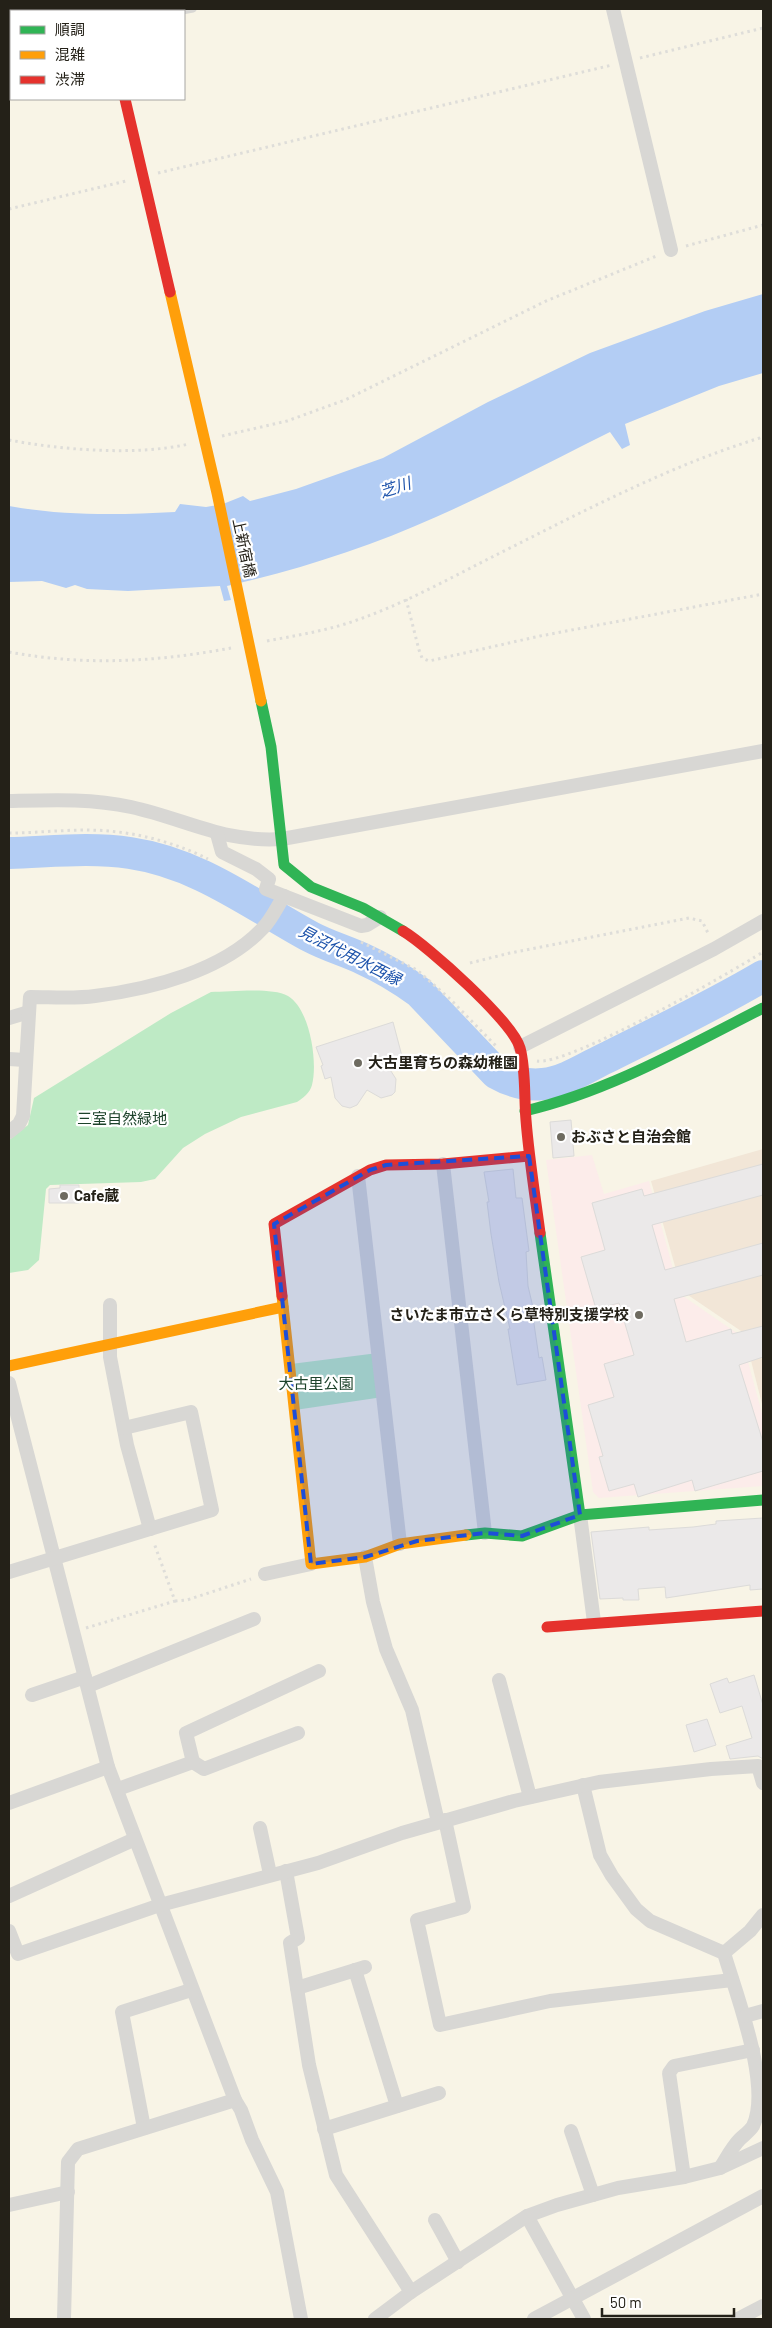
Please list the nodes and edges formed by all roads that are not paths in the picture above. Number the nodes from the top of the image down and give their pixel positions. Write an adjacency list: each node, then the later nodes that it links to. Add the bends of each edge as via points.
1 (613, 9): 3 (street)
2 (126, 100): 7 (street, 上新宿橋, via 198,409 271,747)
3 (671, 250)
4 (763, 751): 7 (street)
5 (9, 801): 6 (street, via 128,806)
6 (217, 834): 7 (street, via 261,841); 8 (street, via 222,852 256,869 269,879 266,889)
7 (282, 839): 9 (street, 上新宿橋, via 284,865 294,876 311,887)
8 (284, 896): 9 (street, via 361,926); 12 (street, via 264,927 214,963 158,985 94,996 30,997)
9 (380, 917): 14 (street, 上新宿橋, via 420,941 454,972 506,1025)
10 (763, 921): 14 (street)
11 (763, 1008): 17 (street, via 622,1078 563,1102)
12 (28, 1012): 13 (street); 16 (street)
13 (9, 1018)
14 (521, 1056): 17 (street)
15 (9, 1059): 16 (street)
16 (25, 1060): 18 (street, via 23,1116)
17 (524, 1106): 19 (street)
18 (9, 1132)
19 (529, 1156): 20 (street); 30 (street)
20 (443, 1164): 21 (street, via 386,1165); 32 (street)
21 (358, 1176): 23 (street, via 274,1224); 33 (street)
22 (110, 1305): 24 (street)
23 (283, 1307): 24 (street); 36 (street)
24 (108, 1345): 25 (street); 28 (street)
25 (9, 1366)
26 (9, 1383): 27 (street)
27 (9, 1388): 35 (street)
28 (124, 1428): 31 (street); 31 (street, via 191,1412 212,1510)
29 (763, 1500): 30 (street)
30 (580, 1515): 32 (street, via 522,1536); 41 (street)
31 (150, 1529): 35 (street)
32 (484, 1533): 33 (street)
33 (400, 1544): 34 (street)
34 (366, 1557): 36 (street); 55 (street, via 386,1649 412,1710)
35 (53, 1559): 37 (street); 45 (street)
36 (312, 1564): 38 (street)
37 (9, 1572)
38 (264, 1574)
39 (763, 1611): 41 (street)
40 (254, 1619): 45 (street)
41 (594, 1622): 42 (street)
42 (547, 1627)
43 (318, 1671): 48 (street, via 186,1733)
44 (499, 1680): 53 (street)
45 (86, 1681): 46 (street); 49 (street)
46 (32, 1695)
47 (298, 1733): 48 (street, via 204,1769)
48 (193, 1762): 52 (street)
49 (108, 1767): 52 (street); 54 (street)
50 (763, 1783): 51 (street, via 758,1766 711,1768)
51 (583, 1785): 53 (street); 64 (street, via 600,1854 636,1909 650,1921)
52 (118, 1789): 57 (street)
53 (530, 1797): 55 (street)
54 (9, 1804)
55 (442, 1821): 58 (street); 65 (street, via 464,1906 417,1920 440,2025 550,2001)
56 (260, 1828): 59 (street)
57 (135, 1839): 60 (street); 61 (street)
58 (286, 1871): 59 (street); 66 (street, via 298,1938 290,1943)
59 (270, 1874): 61 (street)
60 (9, 1896)
61 (160, 1905): 63 (street, via 18,1954); 67 (street)
62 (763, 1915): 64 (street)
63 (9, 1931)
64 (724, 1953): 65 (street)
65 (732, 1980): 69 (street)
66 (297, 1988): 73 (street, via 360,1968); 75 (street, via 309,2065)
67 (191, 1990): 72 (street); 74 (street, via 122,2012)
68 (763, 2011): 69 (street)
69 (745, 2016): 70 (street)
70 (753, 2050): 78 (street, via 760,2082 757,2116 753,2126 738,2140); 79 (street, via 674,2066 669,2073)
71 (439, 2093): 73 (street)
72 (234, 2100): 74 (street); 91 (street, via 277,2192)
73 (397, 2106): 75 (street)
74 (144, 2128): 80 (street, via 78,2149 68,2162)
75 (324, 2129): 87 (street, via 336,2175)
76 (571, 2131): 81 (street)
77 (763, 2148): 78 (street)
78 (720, 2168): 79 (street)
79 (684, 2177): 81 (street)
80 (68, 2192): 83 (street); 90 (street)
81 (592, 2195): 84 (street)
82 (763, 2196): 88 (street)
83 (9, 2204)
84 (527, 2216): 86 (street); 88 (street)
85 (435, 2220): 86 (street)
86 (458, 2262): 87 (street)
87 (410, 2292): 92 (street)
88 (572, 2299): 93 (street); 94 (street)
89 (763, 2306): 95 (street)
90 (64, 2319)
91 (301, 2319)
92 (375, 2319)
93 (534, 2319)
94 (584, 2319)
95 (738, 2319)

